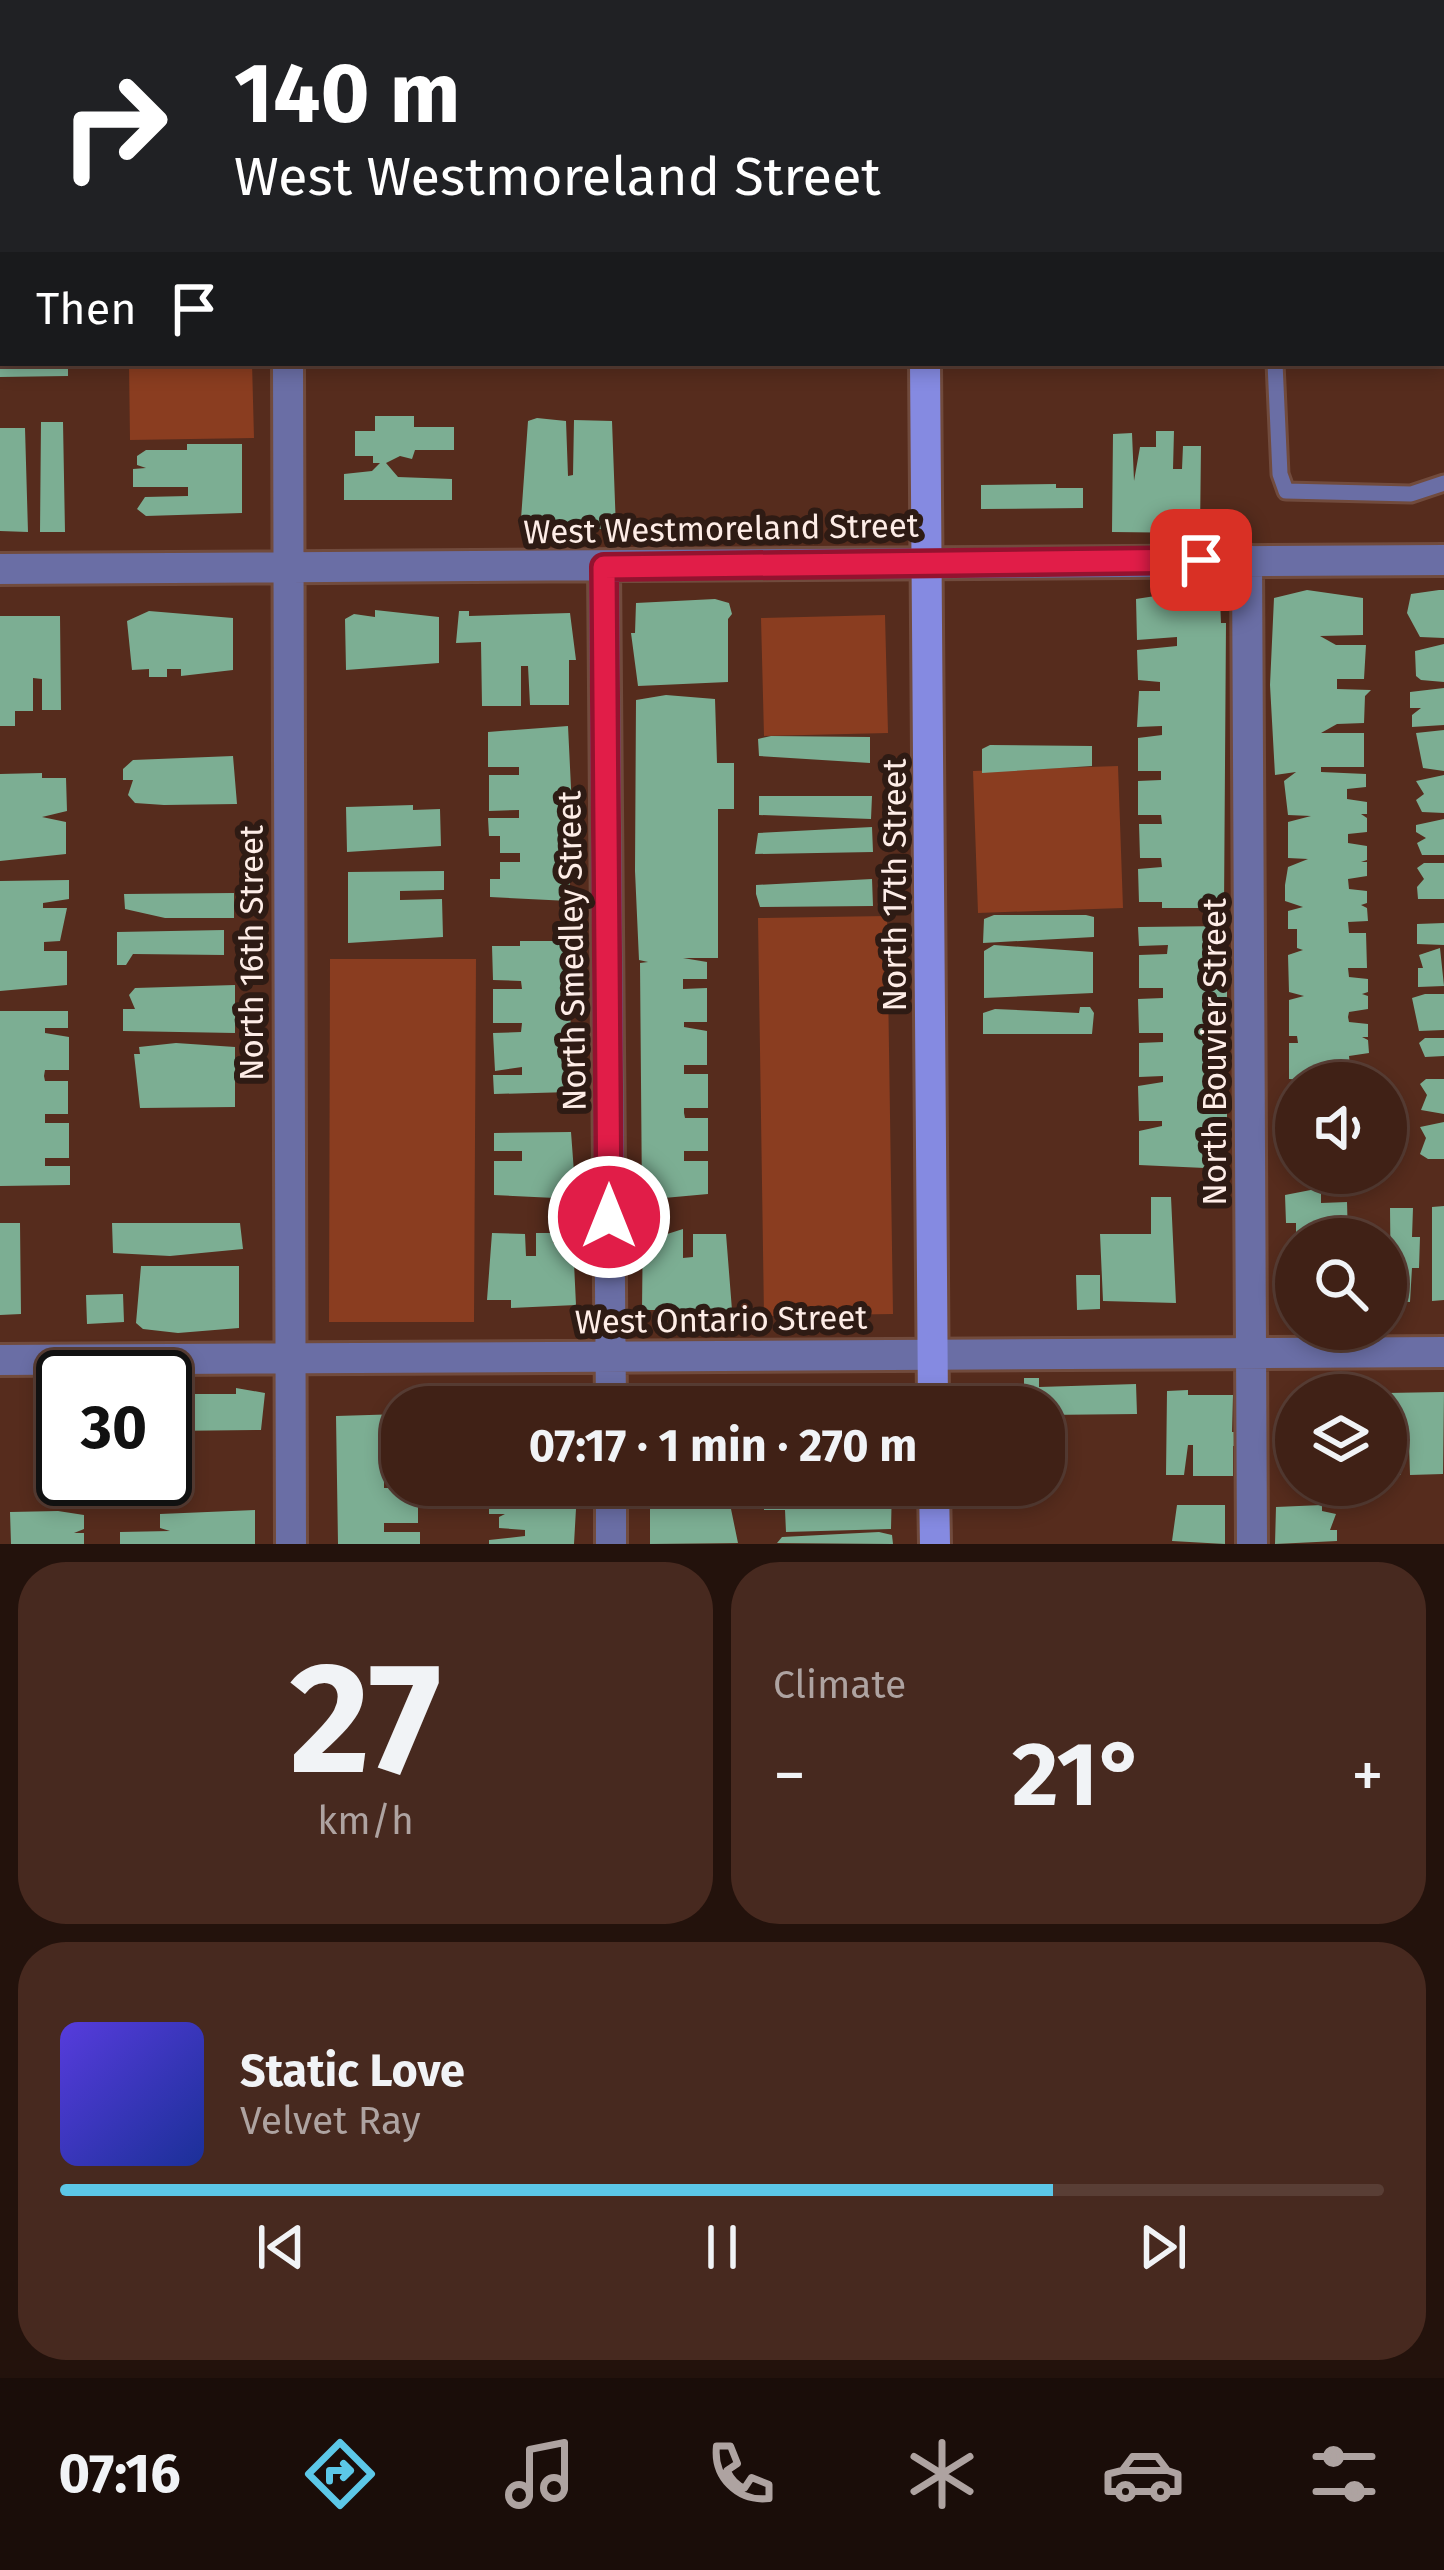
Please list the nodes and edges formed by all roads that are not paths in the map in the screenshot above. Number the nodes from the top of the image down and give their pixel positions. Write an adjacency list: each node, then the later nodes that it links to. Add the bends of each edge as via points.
1 (289, 366): 10 (street, North 16th Street)
2 (925, 366): 5 (street, North 17th Street)
3 (1275, 366): 4 (lane, via 1286,491 1411,494)
4 (1444, 483)
5 (928, 560): 6 (street, West Westmoreland Street); 8 (street, West Westmoreland Street); 11 (street, North 17th Street)
6 (1247, 560): 7 (street, West Westmoreland Street); 13 (street, North Bouvier Street)
7 (1444, 560)
8 (604, 567): 10 (street, West Westmoreland Street); 14 (street, North Smedley Street)
9 (0, 569): 10 (street, West Westmoreland Street)
10 (287, 569): 16 (street, North 16th Street)
11 (933, 1352): 13 (street, West Ontario Street); 14 (street, West Ontario Street); 18 (street, North 17th Street)
12 (1444, 1352): 13 (street, West Ontario Street)
13 (1252, 1353): 24 (street, North Bouvier Street)
14 (610, 1356): 16 (street, West Ontario Street); 17 (street, North Smedley Street)
15 (0, 1360): 16 (street, West Ontario Street)
16 (288, 1360): 21 (street, North 16th Street)
17 (611, 1386)
18 (934, 1386)
19 (611, 1506): 22 (street)
20 (934, 1506): 23 (street)
21 (291, 1544)
22 (611, 1544)
23 (935, 1544)
24 (1252, 1544)

